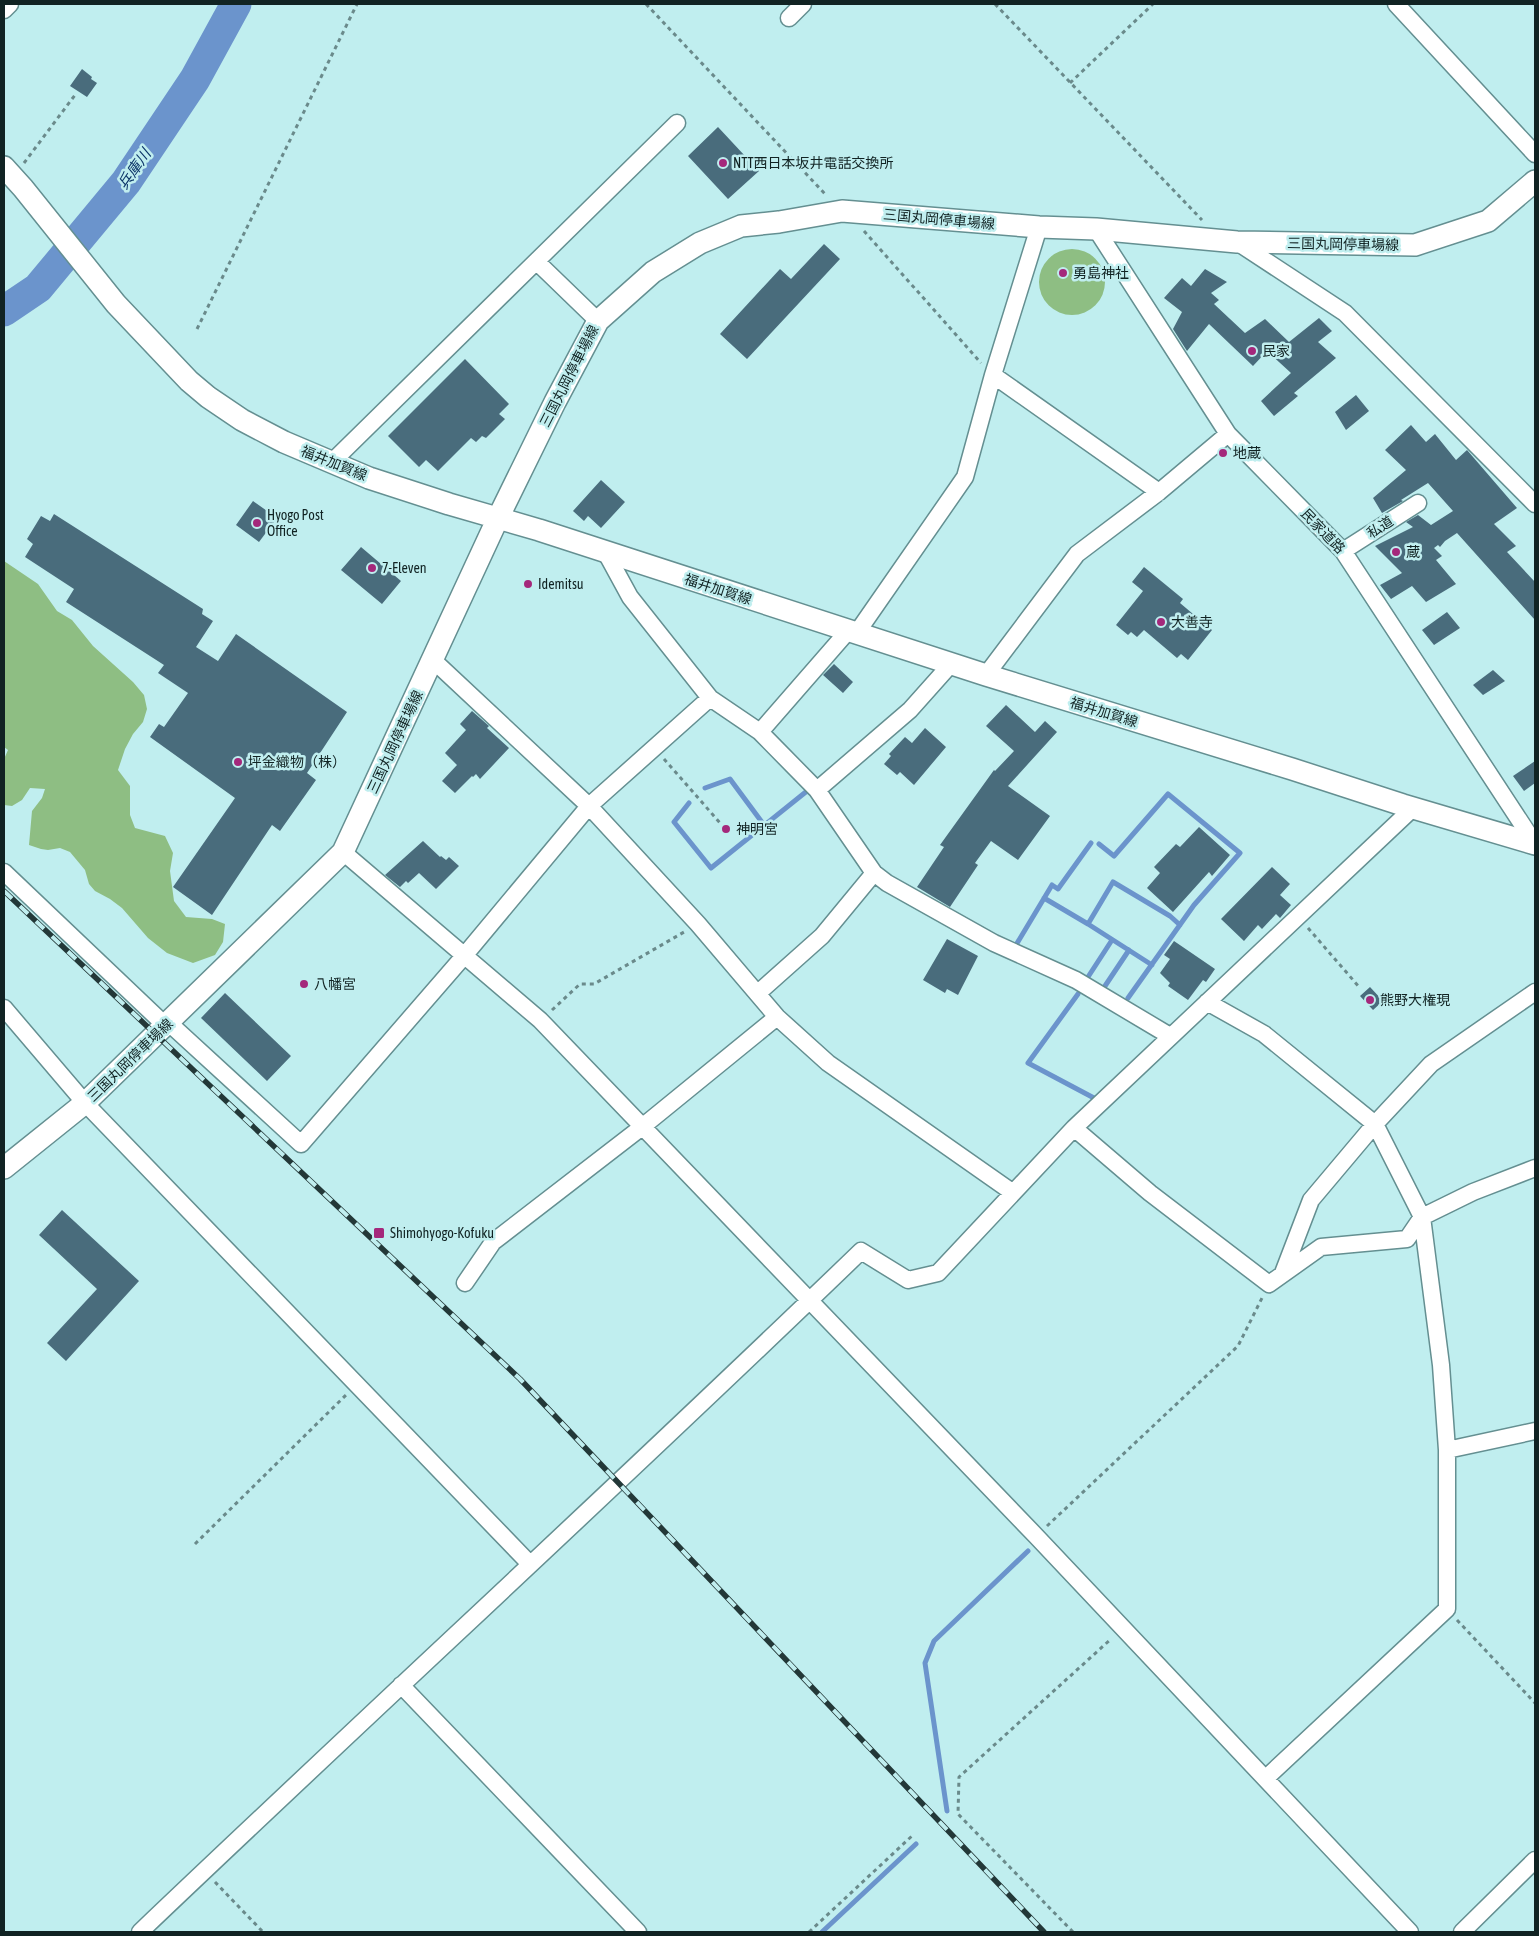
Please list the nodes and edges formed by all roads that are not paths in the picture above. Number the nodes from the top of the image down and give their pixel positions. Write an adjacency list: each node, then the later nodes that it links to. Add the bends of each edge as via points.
1 (10, 4): 4 (street)
2 (804, 4): 5 (street)
3 (1396, 4): 7 (street)
4 (4, 10)
5 (789, 18)
6 (677, 123): 13 (street)
7 (1535, 154)
8 (13, 177): 17 (main road, 福井加賀線, via 116,304 189,381 242,420)
9 (1535, 181): 12 (main road, 三国丸岡停車場線, via 1488,221 1415,245)
10 (1038, 228): 11 (main road, 三国丸岡停車場線); 14 (main road, 三国丸岡停車場線, via 844,212 741,226 700,243 653,272); 15 (street)
11 (1096, 230): 12 (main road, 三国丸岡停車場線); 16 (street, 民家道路)
12 (1230, 241): 20 (street, via 1345,313)
13 (537, 262): 14 (street); 17 (street)
14 (598, 321): 21 (main road, 三国丸岡停車場線)
15 (993, 375): 18 (street); 24 (street, via 965,477)
16 (1228, 434): 18 (street); 22 (street, 民家道路)
17 (331, 462): 21 (main road, 福井加賀線, via 369,478)
18 (1159, 492): 27 (street, via 1077,554)
19 (1418, 503): 22 (street, 私道)
20 (1535, 504)
21 (498, 518): 23 (main road, 福井加賀線); 25 (main road, 三国丸岡停車場線)
22 (1343, 551): 33 (street, 民家道路)
23 (606, 553): 24 (main road, 福井加賀線); 28 (street, via 630,597)
24 (852, 632): 26 (main road, 福井加賀線); 29 (street)
25 (433, 660): 31 (street); 34 (main road, 三国丸岡停車場線)
26 (951, 664): 27 (main road, 福井加賀線); 30 (street, via 910,710)
27 (986, 675): 32 (main road, 福井加賀線)
28 (710, 698): 29 (street); 31 (street)
29 (760, 732): 30 (street)
30 (817, 790): 36 (street)
31 (589, 806): 37 (street); 39 (street)
32 (1413, 808): 33 (main road, 福井加賀線); 40 (street)
33 (1535, 844)
34 (343, 852): 37 (street); 43 (main road, 三国丸岡停車場線)
35 (4, 872): 43 (street)
36 (874, 873): 39 (street, via 822,936); 44 (street, via 994,943 1076,980)
37 (464, 956): 43 (street, via 301,1144); 47 (street, via 540,1020)
38 (1535, 992): 46 (street, via 1431,1064)
39 (758, 993): 42 (street)
40 (1207, 1002): 44 (street); 46 (street, via 1264,1034)
41 (4, 1008): 45 (street)
42 (778, 1018): 47 (street); 51 (street, via 828,1063)
43 (168, 1024): 45 (main road, 三国丸岡停車場線)
44 (1170, 1036): 48 (street)
45 (85, 1103): 49 (main road, 三国丸岡停車場線); 58 (street)
46 (1375, 1124): 52 (street); 53 (street, via 1311,1200)
47 (642, 1127): 54 (street, via 494,1242); 55 (street)
48 (1074, 1128): 51 (street); 53 (street, via 1150,1193 1269,1284)
49 (4, 1168)
50 (1535, 1168): 52 (street, via 1473,1192)
51 (1012, 1192): 55 (street, via 938,1273 908,1280 861,1251)
52 (1422, 1217): 53 (street, via 1407,1239 1320,1247); 57 (street, via 1441,1365)
53 (1283, 1272)
54 (465, 1283)
55 (810, 1300): 58 (street, via 620,1483); 60 (street)
56 (1535, 1431): 57 (street)
57 (1447, 1450): 60 (street, via 1447,1608)
58 (530, 1564): 59 (street)
59 (401, 1685): 62 (street); 63 (street)
60 (1266, 1778): 64 (street)
61 (1535, 1860): 65 (street)
62 (140, 1932)
63 (638, 1932)
64 (1410, 1932)
65 (1462, 1932)

